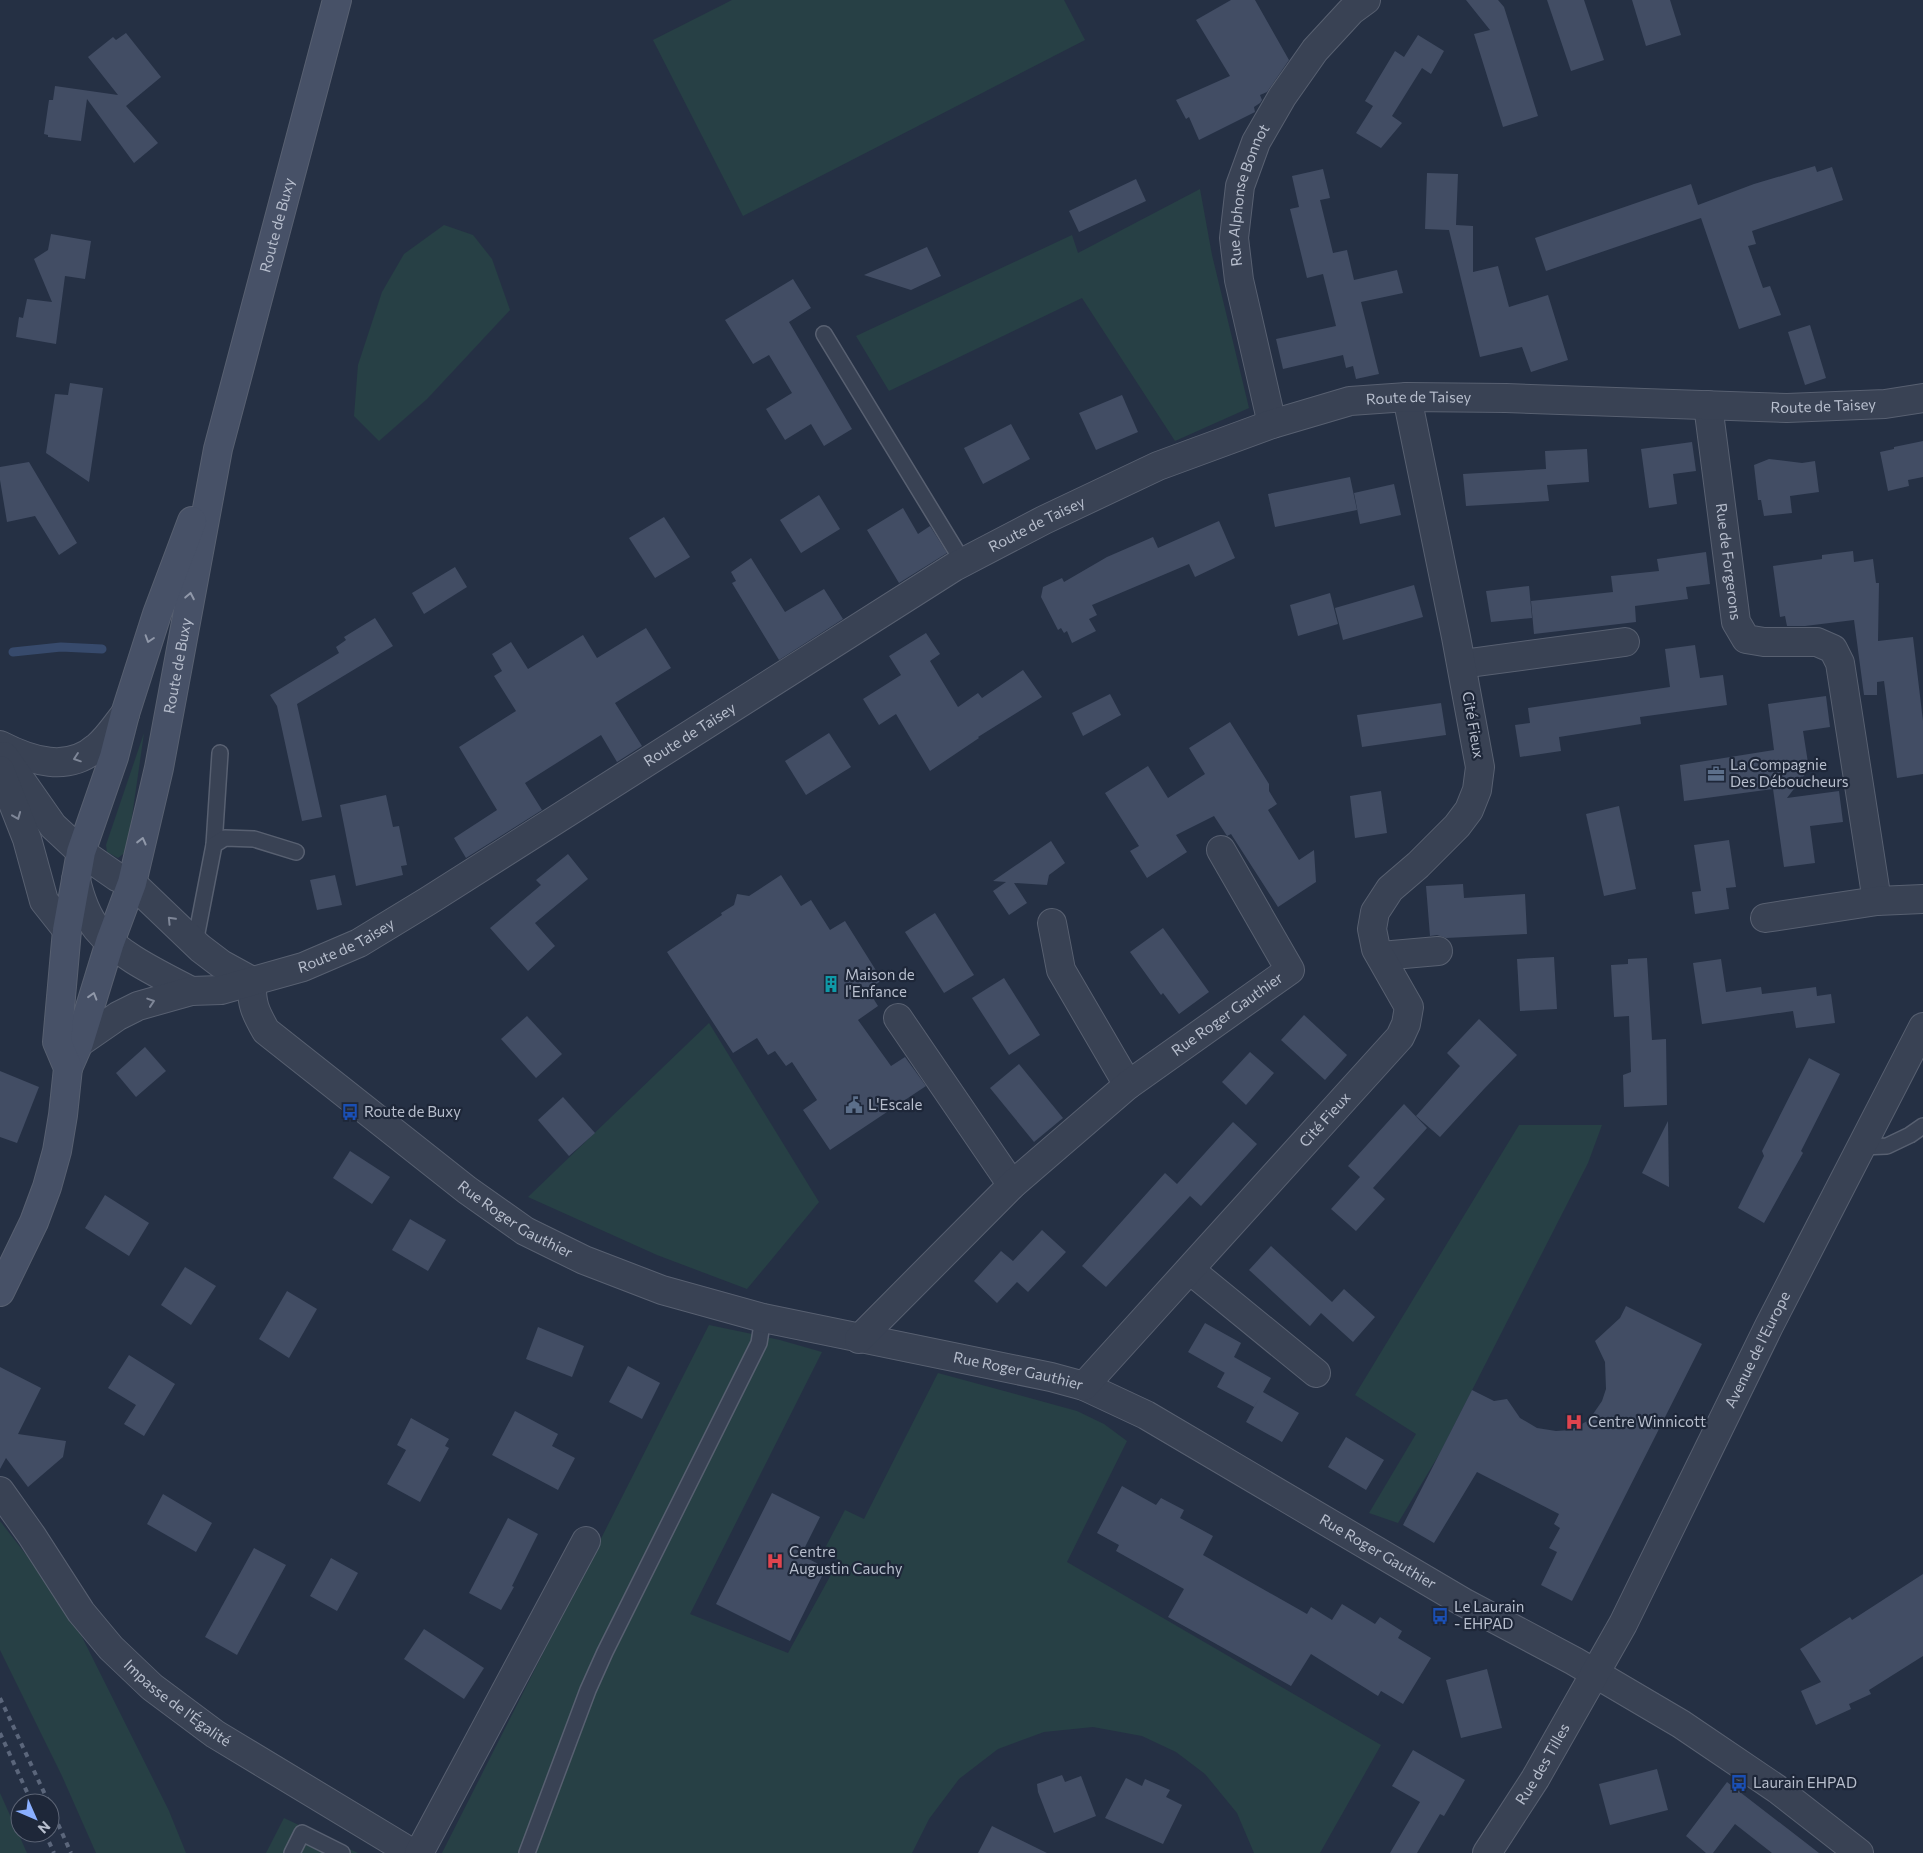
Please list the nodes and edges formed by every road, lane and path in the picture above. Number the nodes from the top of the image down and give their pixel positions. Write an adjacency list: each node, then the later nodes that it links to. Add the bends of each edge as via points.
1 (337, 0): 8 (main road, Route de Buxy)
2 (1366, 0): 7 (street, Rue Alphonse Bonnot, via 1351,11 1315,50 1282,97 1256,142 1240,186 1234,238 1239,280)
3 (824, 334): 9 (lane)
4 (1407, 396): 6 (street, Route de Taisey); 7 (street, Route de Taisey, via 1350,401); 11 (street, Cité Fieux)
5 (1923, 398): 6 (street, Route de Taisey, via 1885,404 1786,408)
6 (1708, 405): 24 (street, Rue de Forgerons, via 1736,622 1746,639 1817,642 1832,649 1840,663)
7 (1272, 424): 9 (street, Route de Taisey, via 1158,466)
8 (218, 449): 12 (main road, Route de Buxy, one-way to 12); 22 (main road, Route de Buxy, one-way to 8, via 160,768)
9 (963, 562): 32 (street, Route de Taisey, via 359,943 303,967)
10 (1625, 642): 11 (street)
11 (1462, 664): 31 (street, Cité Fieux, via 1480,767 1477,790 1469,810 1457,826 1390,889 1375,912 1372,929 1376,949)
12 (124, 714): 13 (street, Route de Buxy, one-way to 13, via 98,747 70,761 38,761); 19 (main road, Route de Buxy, via 114,757)
13 (0, 745)
14 (0, 751): 19 (street, via 53,826)
15 (220, 753): 17 (lane)
16 (0, 770): 27 (street, one-way to 27, via 27,839 44,901)
17 (214, 845): 20 (lane, via 225,838 254,839); 29 (lane)
18 (1221, 850): 38 (street, Rue Roger Gauthier, via 1290,970)
19 (81, 852): 21 (main road, Route de Buxy); 22 (street, via 118,878)
20 (296, 852)
21 (76, 880): 27 (main road, Route de Buxy); 28 (street, Route de Buxy, via 82,902 97,928)
22 (132, 882): 28 (main road, Route de Buxy); 29 (street, one-way to 22)
23 (1923, 899): 24 (street)
24 (1877, 901): 25 (street)
25 (1765, 918)
26 (1052, 923): 38 (street, via 1061,970)
27 (66, 930): 37 (main road, Route de Buxy, via 57,1042)
28 (110, 942): 33 (street); 36 (main road, Route de Buxy, one-way to 28)
29 (194, 943): 32 (street, via 221,964)
30 (1438, 951): 31 (street)
31 (1381, 956): 42 (street, Cité Fieux, via 1408,1007 1400,1037)
32 (252, 981): 33 (street, Route de Taisey, via 221,990); 44 (street, Rue Roger Gauthier, via 254,1011 266,1031 467,1190 525,1231 584,1260 662,1290)
33 (191, 991): 36 (street, Route de Taisey, one-way to 33, via 138,1006)
34 (898, 1018): 41 (street)
35 (1923, 1027): 40 (street, Avenue de l'Europe)
36 (79, 1043): 37 (main road, Route de Buxy)
37 (68, 1068): 43 (main road, Route de Buxy, via 59,1142 47,1188)
38 (1128, 1085): 41 (street, Rue Roger Gauthier)
39 (1923, 1126): 40 (lane, via 1887,1146)
40 (1861, 1147): 50 (street, Avenue de l'Europe, via 1623,1624)
41 (1012, 1185): 45 (street, Rue Roger Gauthier)
42 (1190, 1270): 46 (street); 47 (street, Cité Fieux)
43 (0, 1292)
44 (762, 1318): 45 (street, Rue Roger Gauthier); 55 (lane, via 759,1343 588,1690)
45 (859, 1339): 47 (street, Rue Roger Gauthier)
46 (1316, 1373)
47 (1084, 1386): 50 (street, Rue Roger Gauthier, via 1146,1415 1463,1602)
48 (0, 1491): 53 (street, Impasse de l'Égalité, via 81,1612 111,1648 152,1687 215,1734)
49 (586, 1541): 54 (street)
50 (1595, 1673): 56 (street, Rue des Tilles, via 1535,1779); 57 (street, Rue Roger Gauthier, via 1777,1788)
51 (292, 1853): 52 (lane, via 302,1833)
52 (342, 1853)
53 (412, 1853)
54 (419, 1853)
55 (527, 1853)
56 (1487, 1853)
57 (1859, 1853)

